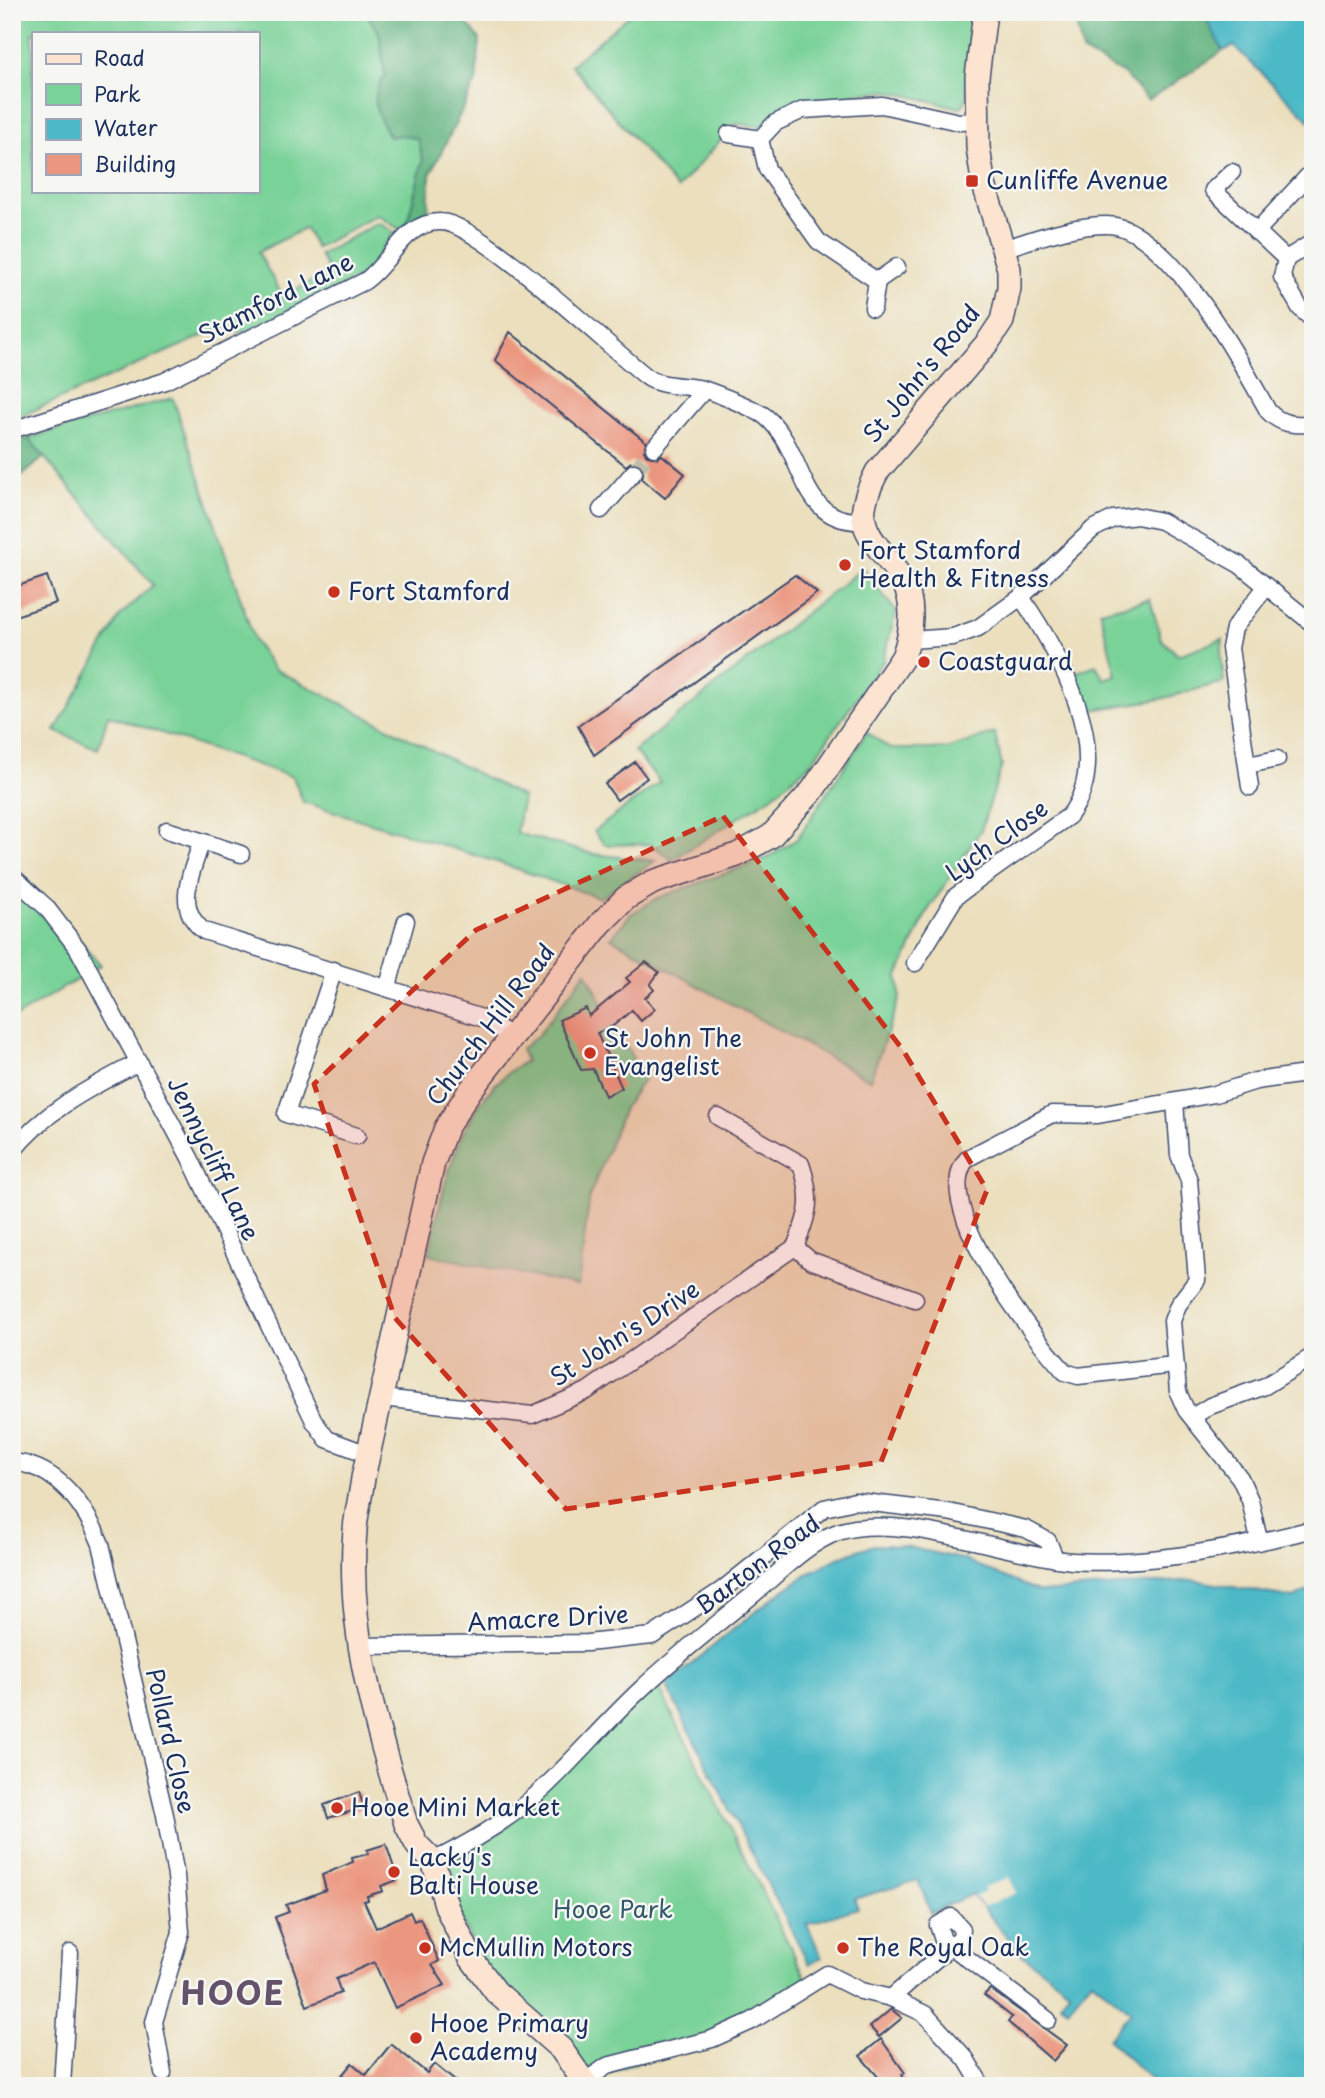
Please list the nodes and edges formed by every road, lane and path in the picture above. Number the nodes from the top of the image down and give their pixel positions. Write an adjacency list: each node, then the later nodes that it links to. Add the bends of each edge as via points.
1 (985, 12): 2 (street, St John's Road)
2 (976, 121): 4 (street, via 941,119 882,105 803,110 775,123); 9 (street, St John's Road, via 983,181)
3 (729, 134): 4 (street)
4 (760, 139): 12 (street, via 767,169 818,242)
5 (1232, 172): 7 (street, via 1213,190)
6 (1309, 174): 7 (street)
7 (1256, 232): 10 (street)
8 (1313, 243): 10 (street)
9 (1002, 248): 16 (street, via 1072,229 1109,225 1140,233 1172,264 1208,311 1268,411 1292,425); 21 (street, St John's Road, via 1009,288 1002,321 877,472 866,492)
10 (1286, 259): 14 (street, via 1282,277 1300,309)
11 (897, 267): 12 (street)
12 (877, 281): 13 (street)
13 (873, 308)
14 (1313, 320)
15 (704, 390): 17 (street, Stamford Lane, via 650,380 492,248 463,228 442,222 423,224 408,233 365,281 165,381); 18 (street); 21 (street, Stamford Lane, via 765,416 796,460 819,509 837,520)
16 (1313, 424)
17 (12, 430)
18 (654, 448)
19 (634, 472): 20 (street)
20 (601, 510)
21 (863, 522): 25 (street, Church Hill Road, via 902,579 911,617)
22 (1266, 587): 23 (street, via 1240,565 1161,521 1137,516 1113,519 1093,529); 24 (street); 27 (street, via 1234,628 1230,648)
23 (1021, 597): 25 (street, via 978,628 953,637); 34 (street, Lych Close, via 1049,638 1072,689 1086,742 1087,778 1081,801 1069,816 956,896)
24 (1313, 624)
25 (909, 640): 37 (street, Church Hill Road, via 887,683 796,811 771,836 737,855 653,882 626,898)
26 (1277, 759): 27 (street)
27 (1248, 765): 28 (street)
28 (1250, 787)
29 (167, 830): 30 (street)
30 (201, 843): 31 (street); 35 (street, via 186,892 193,923 204,931)
31 (241, 854)
32 (12, 876): 38 (street, Jennycliff Lane, via 78,948)
33 (406, 920): 36 (street)
34 (915, 963)
35 (334, 971): 36 (street); 42 (street, via 286,1114)
36 (388, 986): 37 (street, via 485,1019)
37 (512, 1037): 48 (street, Church Hill Road, via 446,1128 433,1163)
38 (139, 1062): 43 (street, via 69,1100 38,1122); 50 (street, Jennycliff Lane, via 190,1158 314,1421 327,1439)
39 (1313, 1073): 40 (street, via 1256,1081)
40 (1174, 1102): 47 (street, via 1180,1155 1189,1180 1197,1280 1172,1321); 47 (street, via 1098,1115 1052,1114 968,1158 959,1167 956,1181 971,1240 1065,1372 1078,1376)
41 (719, 1117): 44 (street, via 801,1164 810,1190 807,1219)
42 (357, 1136)
43 (12, 1152)
44 (795, 1247): 45 (street, via 810,1260); 48 (street, St John's Drive, via 559,1406 532,1415)
45 (915, 1299)
46 (1313, 1356): 49 (street, via 1265,1386)
47 (1174, 1365): 49 (street, via 1178,1392)
48 (382, 1398): 50 (street, Church Hill Road)
49 (1192, 1417): 53 (street, via 1240,1478)
50 (370, 1455): 55 (street, Church Hill Road, via 355,1530)
51 (12, 1462): 60 (street, Pollard Close, via 45,1472 68,1489 88,1514 101,1544 176,1876 181,1932 154,2022)
52 (1313, 1529): 53 (street, Barton Road)
53 (1259, 1540): 54 (street, Barton Road, via 1150,1560)
54 (1055, 1559): 55 (street, Amacre Drive, via 1048,1541 1026,1529 948,1512 855,1501 824,1508 722,1590 652,1636 587,1643); 56 (street, Barton Road, via 890,1527 856,1527 826,1537 653,1678 545,1787 499,1823)
55 (360, 1646): 56 (street, Church Hill Road, via 366,1685 406,1824)
56 (433, 1861): 61 (street, via 447,1908 471,1958 496,1992 561,2049)
57 (70, 1953): 62 (street)
58 (891, 1998): 59 (street, via 951,1946); 61 (street, via 861,1992 827,1974 752,2021 712,2039 607,2066); 63 (street, via 925,2014 966,2059)
59 (1048, 2020)
60 (163, 2073)
61 (586, 2083)
62 (62, 2086)
63 (982, 2086)

